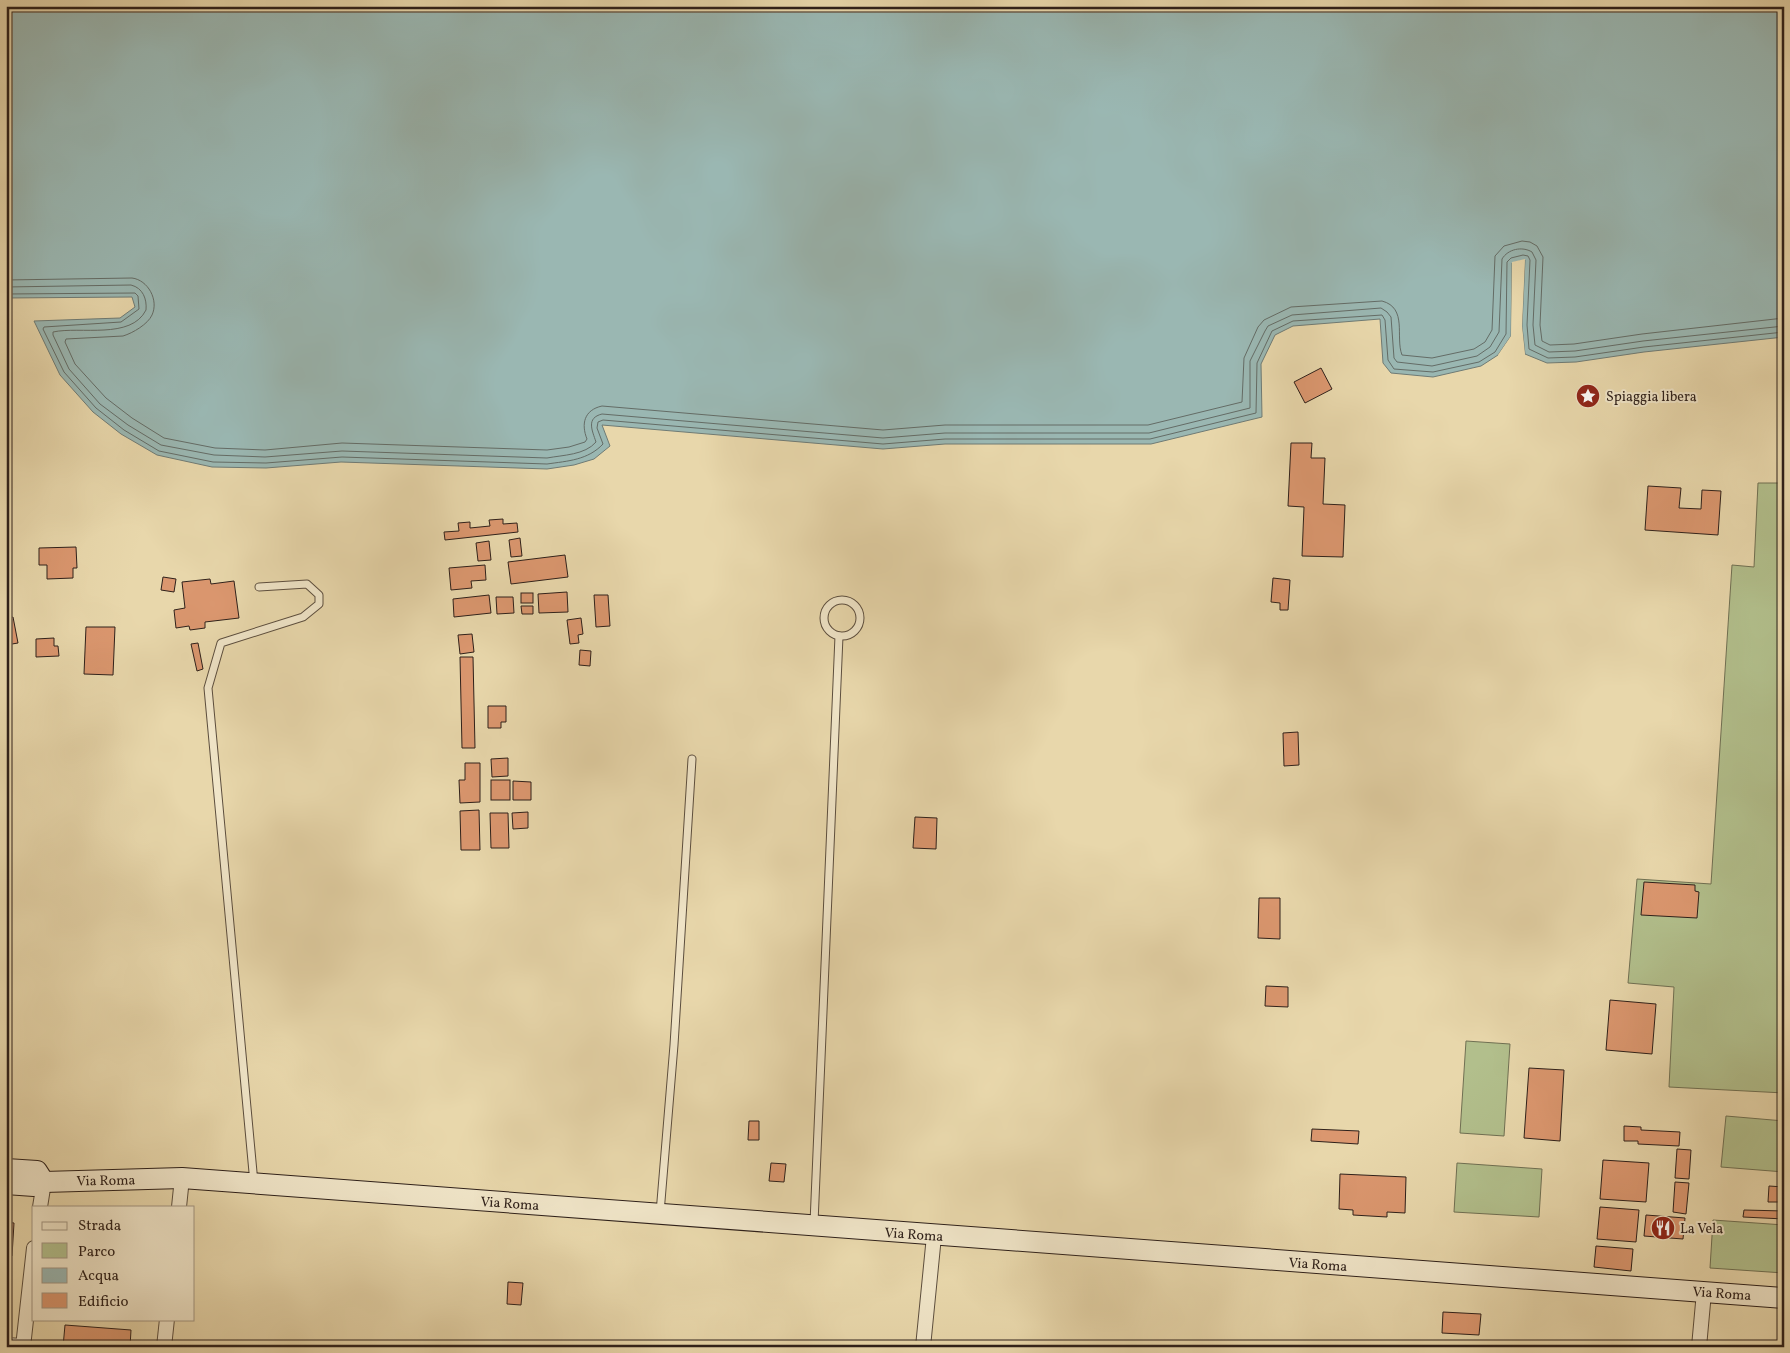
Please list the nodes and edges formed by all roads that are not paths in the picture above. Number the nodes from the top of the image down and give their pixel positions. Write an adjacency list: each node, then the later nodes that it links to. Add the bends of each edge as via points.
1 (259, 587): 8 (lane, via 307,584 319,595 319,604 303,617 221,643 208,688)
2 (839, 636): 2 (lane, via 851,634 859,624 856,606 845,600 834,602 824,616 826,627); 12 (lane)
3 (692, 759): 11 (lane)
4 (6, 1169): 6 (street, via 37,1171)
5 (182, 1178): 6 (street, Via Roma); 8 (street, Via Roma); 10 (street)
6 (44, 1182): 7 (street, Via Roma, via 34,1186); 9 (street)
7 (6, 1184)
8 (254, 1184): 11 (street, Via Roma)
9 (40, 1206)
10 (179, 1206)
11 (660, 1215): 12 (street, Via Roma)
12 (814, 1226): 13 (street, Via Roma)
13 (934, 1236): 15 (street, Via Roma); 21 (street)
14 (32, 1266): 19 (street)
15 (1704, 1292): 16 (street, Via Roma); 22 (street)
16 (1784, 1298)
17 (167, 1320): 20 (street)
18 (6, 1345): 19 (street)
19 (23, 1346)
20 (164, 1347)
21 (923, 1347)
22 (1699, 1347)

